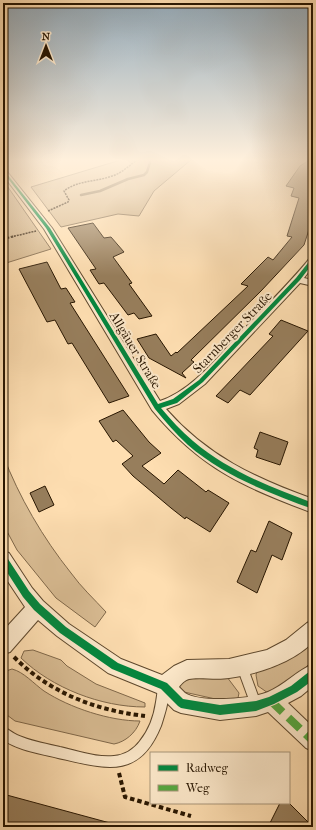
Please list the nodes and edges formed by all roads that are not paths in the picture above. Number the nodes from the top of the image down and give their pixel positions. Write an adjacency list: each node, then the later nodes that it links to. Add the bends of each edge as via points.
1 (24, 198): 5 (street, Allgäuer Straße, via 48,228)
2 (313, 260): 3 (street, Starnberger Straße)
3 (298, 279): 4 (street); 5 (street, Starnberger Straße, via 201,380 176,401)
4 (313, 283)
5 (157, 407): 6 (street, Allgäuer Straße, via 173,428 198,451 233,473)
6 (313, 506)
7 (3, 559): 8 (street)
8 (37, 607): 10 (street); 13 (street, via 63,630 115,666)
9 (313, 629): 11 (street, via 289,650)
10 (3, 645)
11 (242, 666): 13 (street, via 216,670 186,670); 14 (lane)
12 (313, 674): 14 (street, via 294,689)
13 (164, 686): 14 (street, via 181,703 194,706 220,710); 15 (lane, via 160,717 147,742 134,754 117,762 97,761 32,746)
14 (264, 704): 16 (street)
15 (3, 732)
16 (313, 741)

